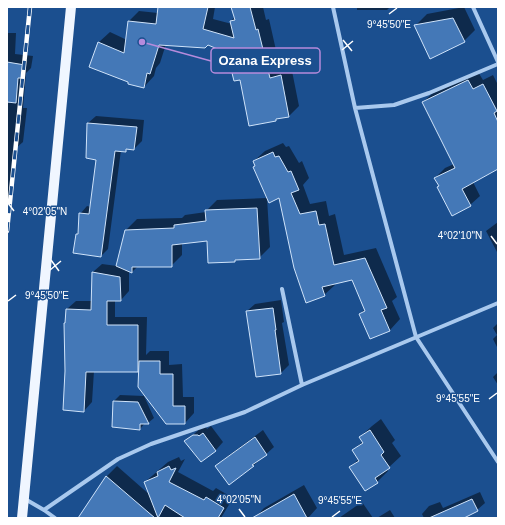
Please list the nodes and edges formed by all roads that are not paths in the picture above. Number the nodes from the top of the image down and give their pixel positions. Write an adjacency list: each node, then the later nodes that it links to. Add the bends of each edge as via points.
1 (71, 7): 11 (main road)
2 (333, 7): 5 (street)
3 (473, 7): 4 (street)
4 (498, 63): 5 (street, via 394,105)
5 (355, 108): 8 (street)
6 (282, 289): 9 (street)
7 (498, 303): 8 (street)
8 (416, 337): 9 (street); 10 (street)
9 (302, 386): 12 (street, via 245,412 151,444 118,459)
10 (498, 462)
11 (24, 498): 12 (street); 13 (main road)
12 (44, 510): 14 (street)
13 (22, 518)
14 (55, 518)

